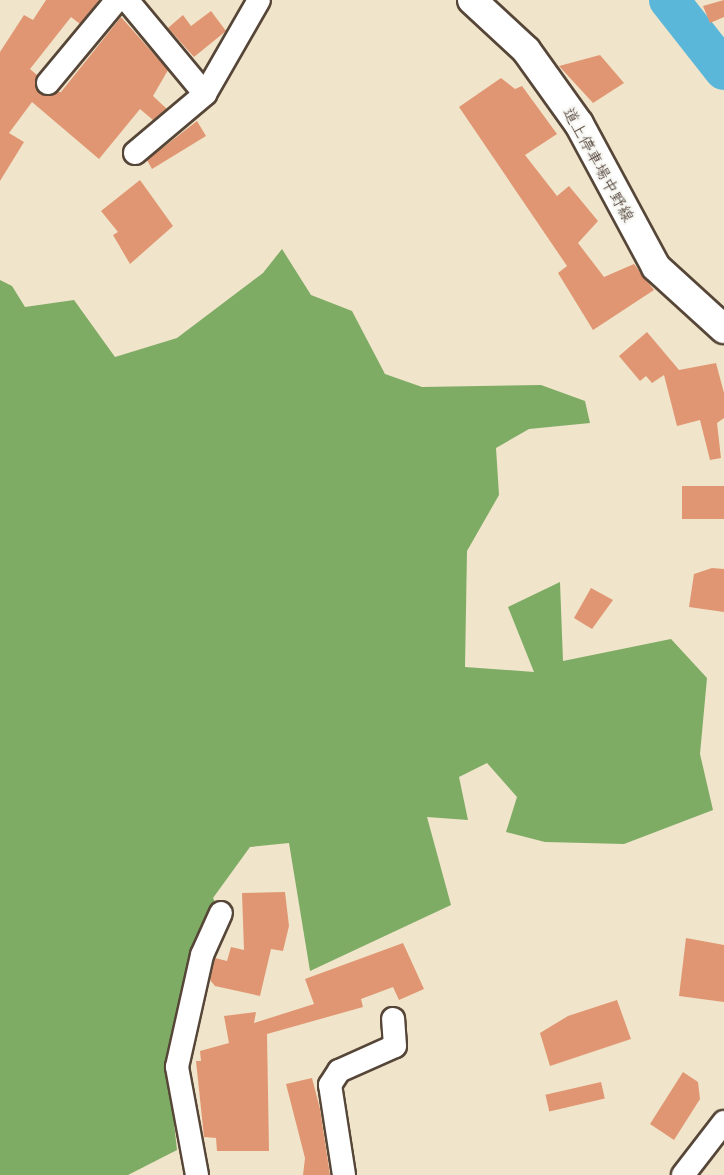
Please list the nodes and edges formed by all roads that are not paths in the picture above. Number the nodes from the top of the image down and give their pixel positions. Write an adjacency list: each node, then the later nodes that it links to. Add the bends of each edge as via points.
1 (117, 0): 5 (street)
2 (127, 0): 6 (street)
3 (259, 0): 6 (street)
4 (472, 0): 8 (main road, 道上停車場中野線, via 526,50 579,124 656,267)
5 (48, 83)
6 (205, 94): 7 (street)
7 (135, 153)
8 (724, 329)
9 (221, 913): 12 (street, via 202,955 177,1067)
10 (393, 1019): 13 (street, via 395,1046 339,1071 330,1084)
11 (724, 1122): 14 (street)
12 (197, 1175)
13 (344, 1175)
14 (683, 1175)

